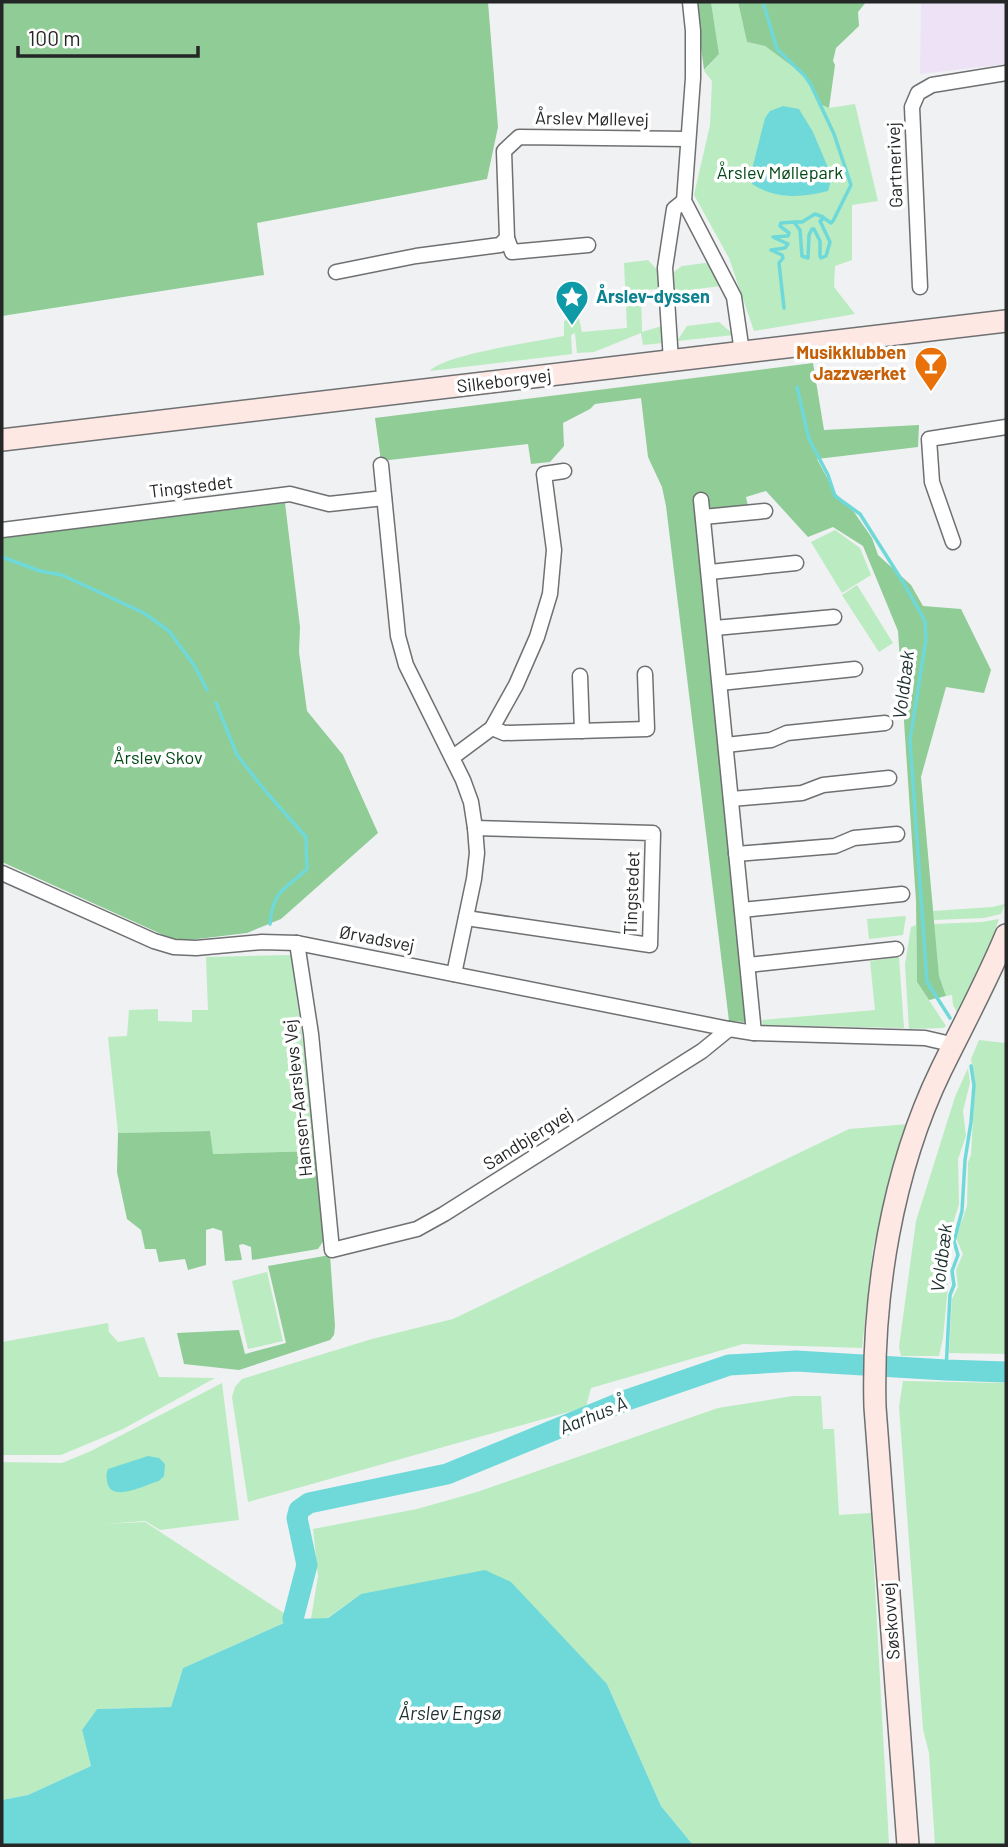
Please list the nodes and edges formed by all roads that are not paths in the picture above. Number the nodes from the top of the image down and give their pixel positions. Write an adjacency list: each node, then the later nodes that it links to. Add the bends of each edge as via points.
1 (690, 2): 3 (street, via 693,78)
2 (1006, 73): 8 (street, Gartnerivej, via 932,85 914,99)
3 (687, 139): 4 (street); 5 (street, Årslev Møllevej, via 519,137 504,151)
4 (684, 201): 10 (street, via 734,297); 11 (street, via 674,209 665,268)
5 (507, 238): 6 (street, via 512,252); 7 (street, via 500,246)
6 (587, 245)
7 (336, 272)
8 (920, 287)
9 (1006, 321): 10 (main road, Silkeborgvej)
10 (742, 352): 11 (main road, Silkeborgvej)
11 (671, 361): 13 (main road, Silkeborgvej)
12 (1006, 427): 21 (street, via 929,439 932,482)
13 (2, 439)
14 (381, 465): 16 (street)
15 (564, 471): 31 (street, via 544,474 554,550 550,594 537,637)
16 (384, 498): 20 (street, Tingstedet, via 329,504 290,494); 34 (street, via 406,665)
17 (701, 500): 19 (street)
18 (765, 511): 19 (street)
19 (703, 517): 23 (street)
20 (2, 530)
21 (953, 542)
22 (796, 563): 23 (street)
23 (710, 572): 25 (street)
24 (834, 617): 25 (street)
25 (715, 628): 29 (street)
26 (855, 669): 29 (street)
27 (645, 674): 32 (street, via 647,729)
28 (580, 676): 32 (street)
29 (720, 683): 33 (street)
30 (885, 723): 33 (street, via 787,733 771,740)
31 (492, 728): 32 (street, via 504,733); 34 (street)
32 (582, 731)
33 (726, 745): 36 (street)
34 (453, 757): 37 (street, via 471,802)
35 (889, 778): 36 (street)
36 (731, 799): 39 (street)
37 (475, 828): 43 (street, via 477,853); 43 (street, Tingstedet, via 653,833 650,945)
38 (897, 834): 39 (street, via 854,838 835,846)
39 (736, 854): 42 (street)
40 (2, 873): 45 (street, Ørvadsvej, via 174,947)
41 (902, 894): 42 (street)
42 (742, 910): 47 (street)
43 (466, 918): 48 (street)
44 (1006, 935): 51 (main road, Søskovvej)
45 (297, 943): 48 (street, Ørvadsvej); 52 (street, Hansen-Aarslevs Vej, via 311,1034)
46 (897, 949): 47 (street)
47 (748, 965): 50 (street)
48 (454, 974): 49 (street, Ørvadsvej)
49 (729, 1029): 50 (street, Ørvadsvej); 52 (street, Sandbjergvej, via 702,1051 444,1214 417,1229)
50 (754, 1033): 51 (street, Ørvadsvej, via 925,1038)
51 (955, 1045): 53 (main road, Søskovvej, via 923,1114 902,1179 884,1259 875,1342 874,1392)
52 (332, 1250)
53 (908, 1845)

